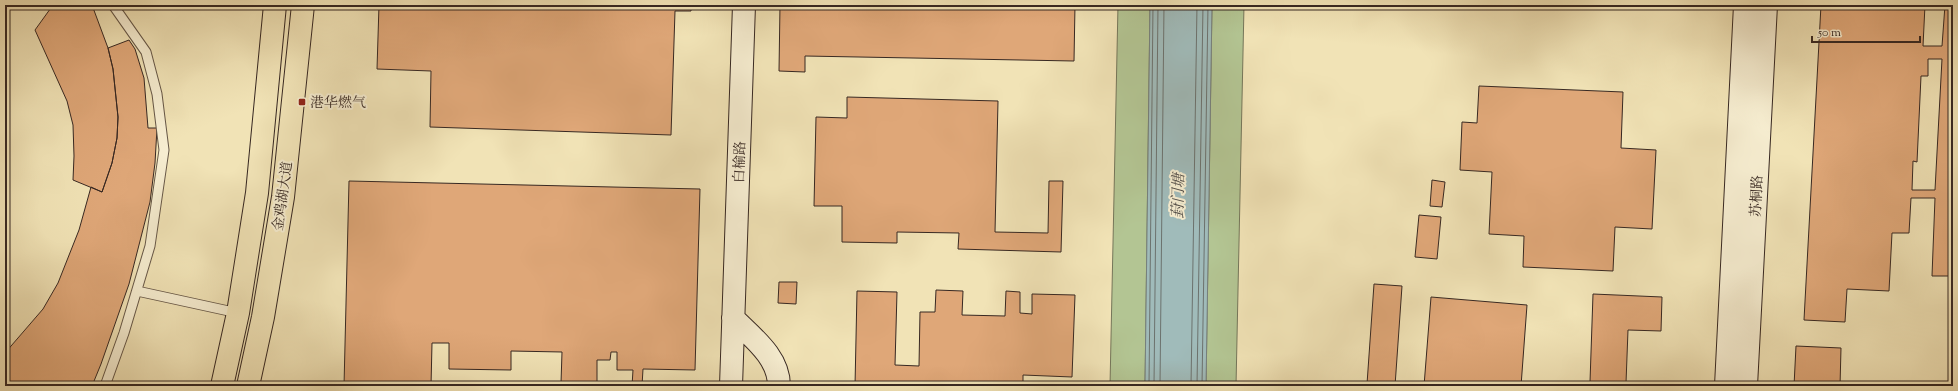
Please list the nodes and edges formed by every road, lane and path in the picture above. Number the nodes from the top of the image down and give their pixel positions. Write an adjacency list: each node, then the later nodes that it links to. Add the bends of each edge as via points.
1 (113, 5): 7 (lane, via 146,52 157,94 164,150 150,246)
2 (275, 5): 8 (main road, 金鸡湖大道, via 256,193)
3 (302, 5): 12 (main road, 金鸡湖大道, via 283,197 263,317)
4 (744, 5): 9 (main road, 白榆路)
5 (1745, 5): 15 (main road, 苏桐路)
6 (1766, 5): 16 (main road, 苏桐路)
7 (137, 291): 8 (lane); 10 (lane)
8 (238, 312): 11 (main road, 金鸡湖大道)
9 (734, 318): 13 (main road, 白榆路); 14 (main road, via 773,360)
10 (105, 386)
11 (222, 386)
12 (248, 386)
13 (731, 386)
14 (780, 386)
15 (1726, 386)
16 (1746, 386)

